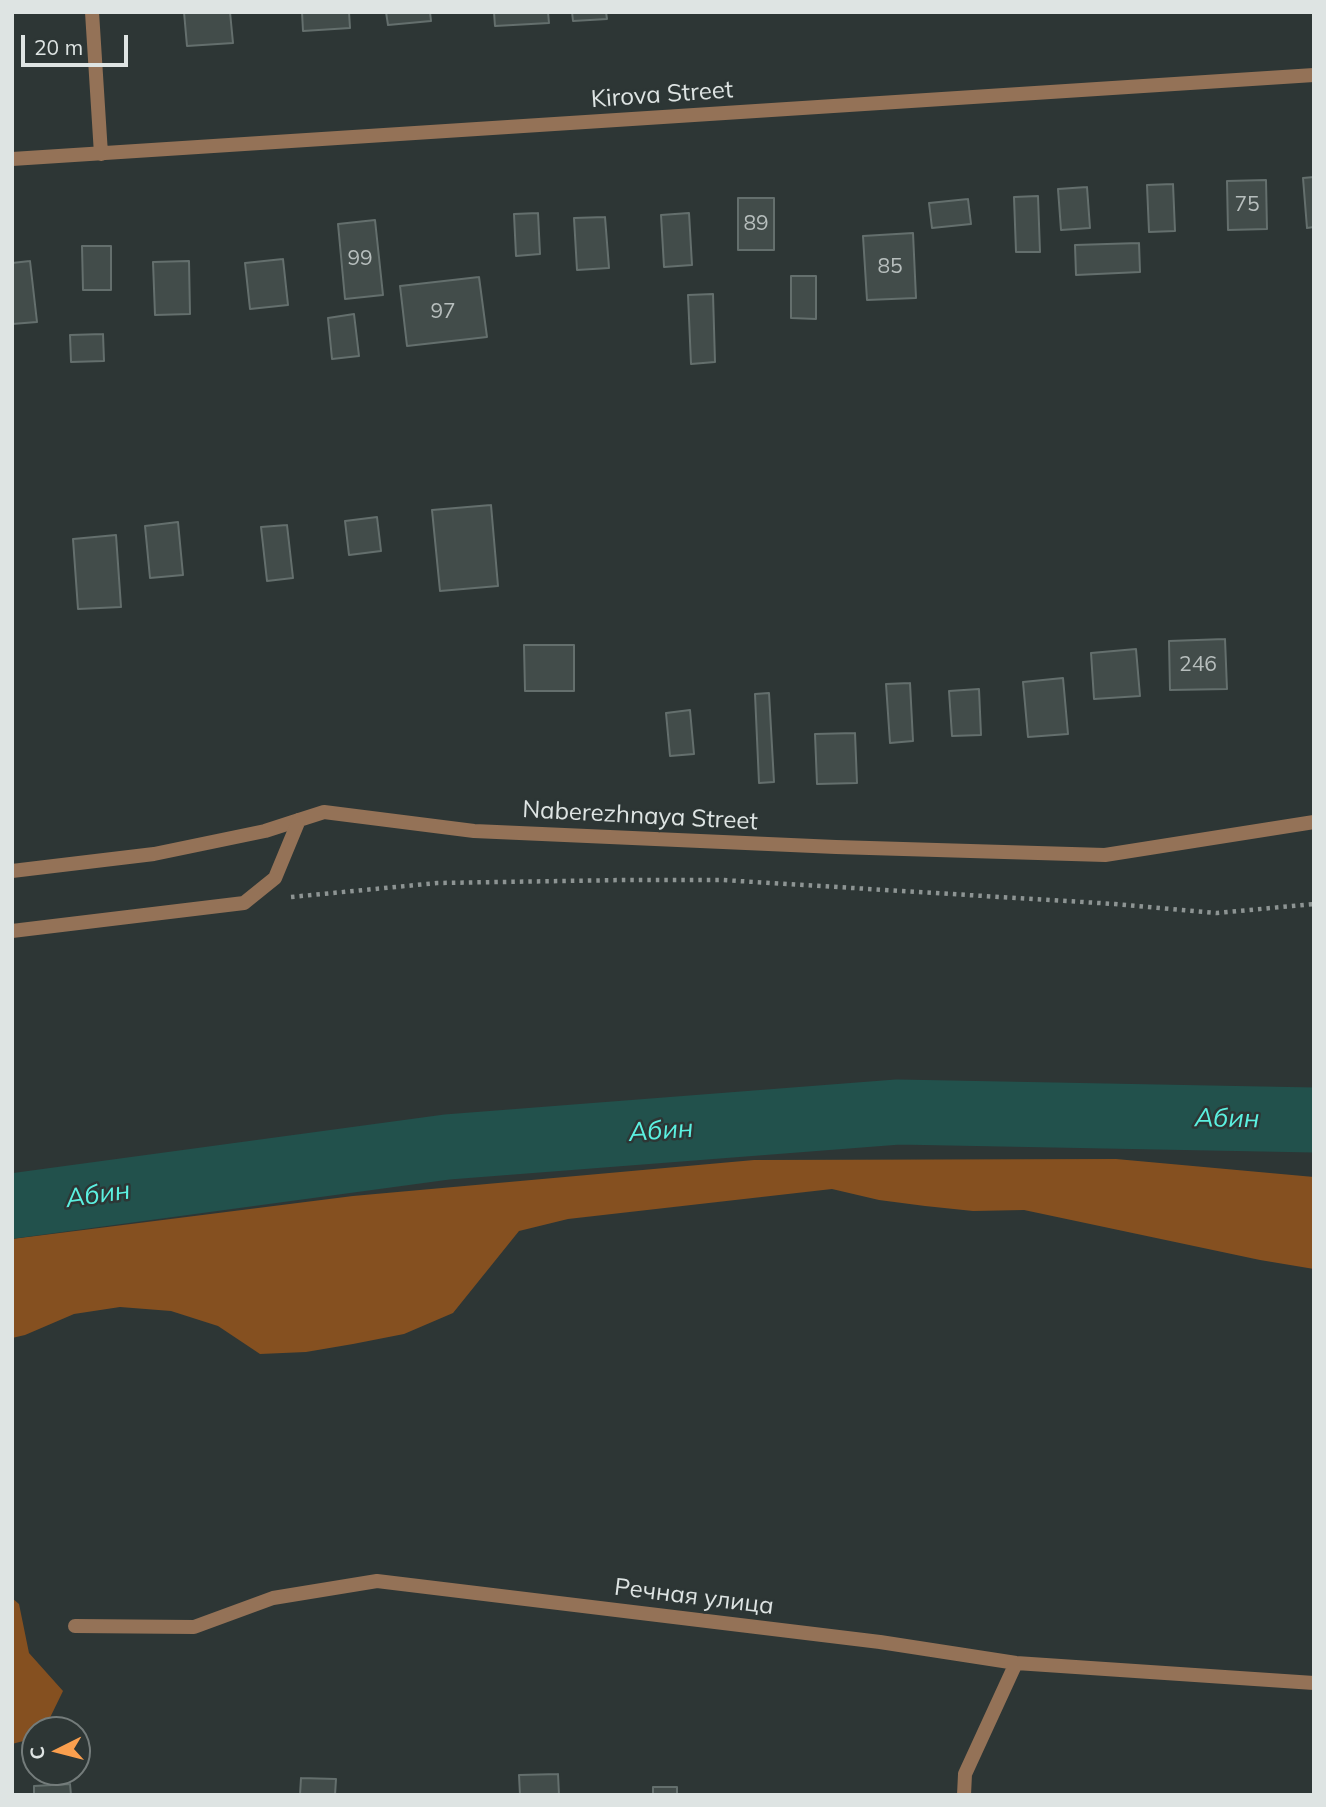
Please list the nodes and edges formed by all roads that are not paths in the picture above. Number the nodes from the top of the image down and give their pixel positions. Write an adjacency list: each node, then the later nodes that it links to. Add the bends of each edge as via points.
1 (92, 12): 3 (street)
2 (1314, 75): 3 (street, Kirova Street)
3 (101, 154): 4 (street, Kirova Street)
4 (12, 159)
5 (299, 820): 6 (street, Naberezhnaya Street, via 324,812 474,831 1105,855); 7 (street, Naberezhnaya Street, via 155,854); 8 (street, via 275,878 244,903)
6 (1314, 822)
7 (12, 871)
8 (12, 931)
9 (75, 1626): 10 (street, Речная улица, via 194,1627 274,1598 377,1581 866,1640)
10 (1016, 1663): 11 (street, Речная улица); 12 (street, via 965,1774)
11 (1314, 1683)
12 (964, 1795)

